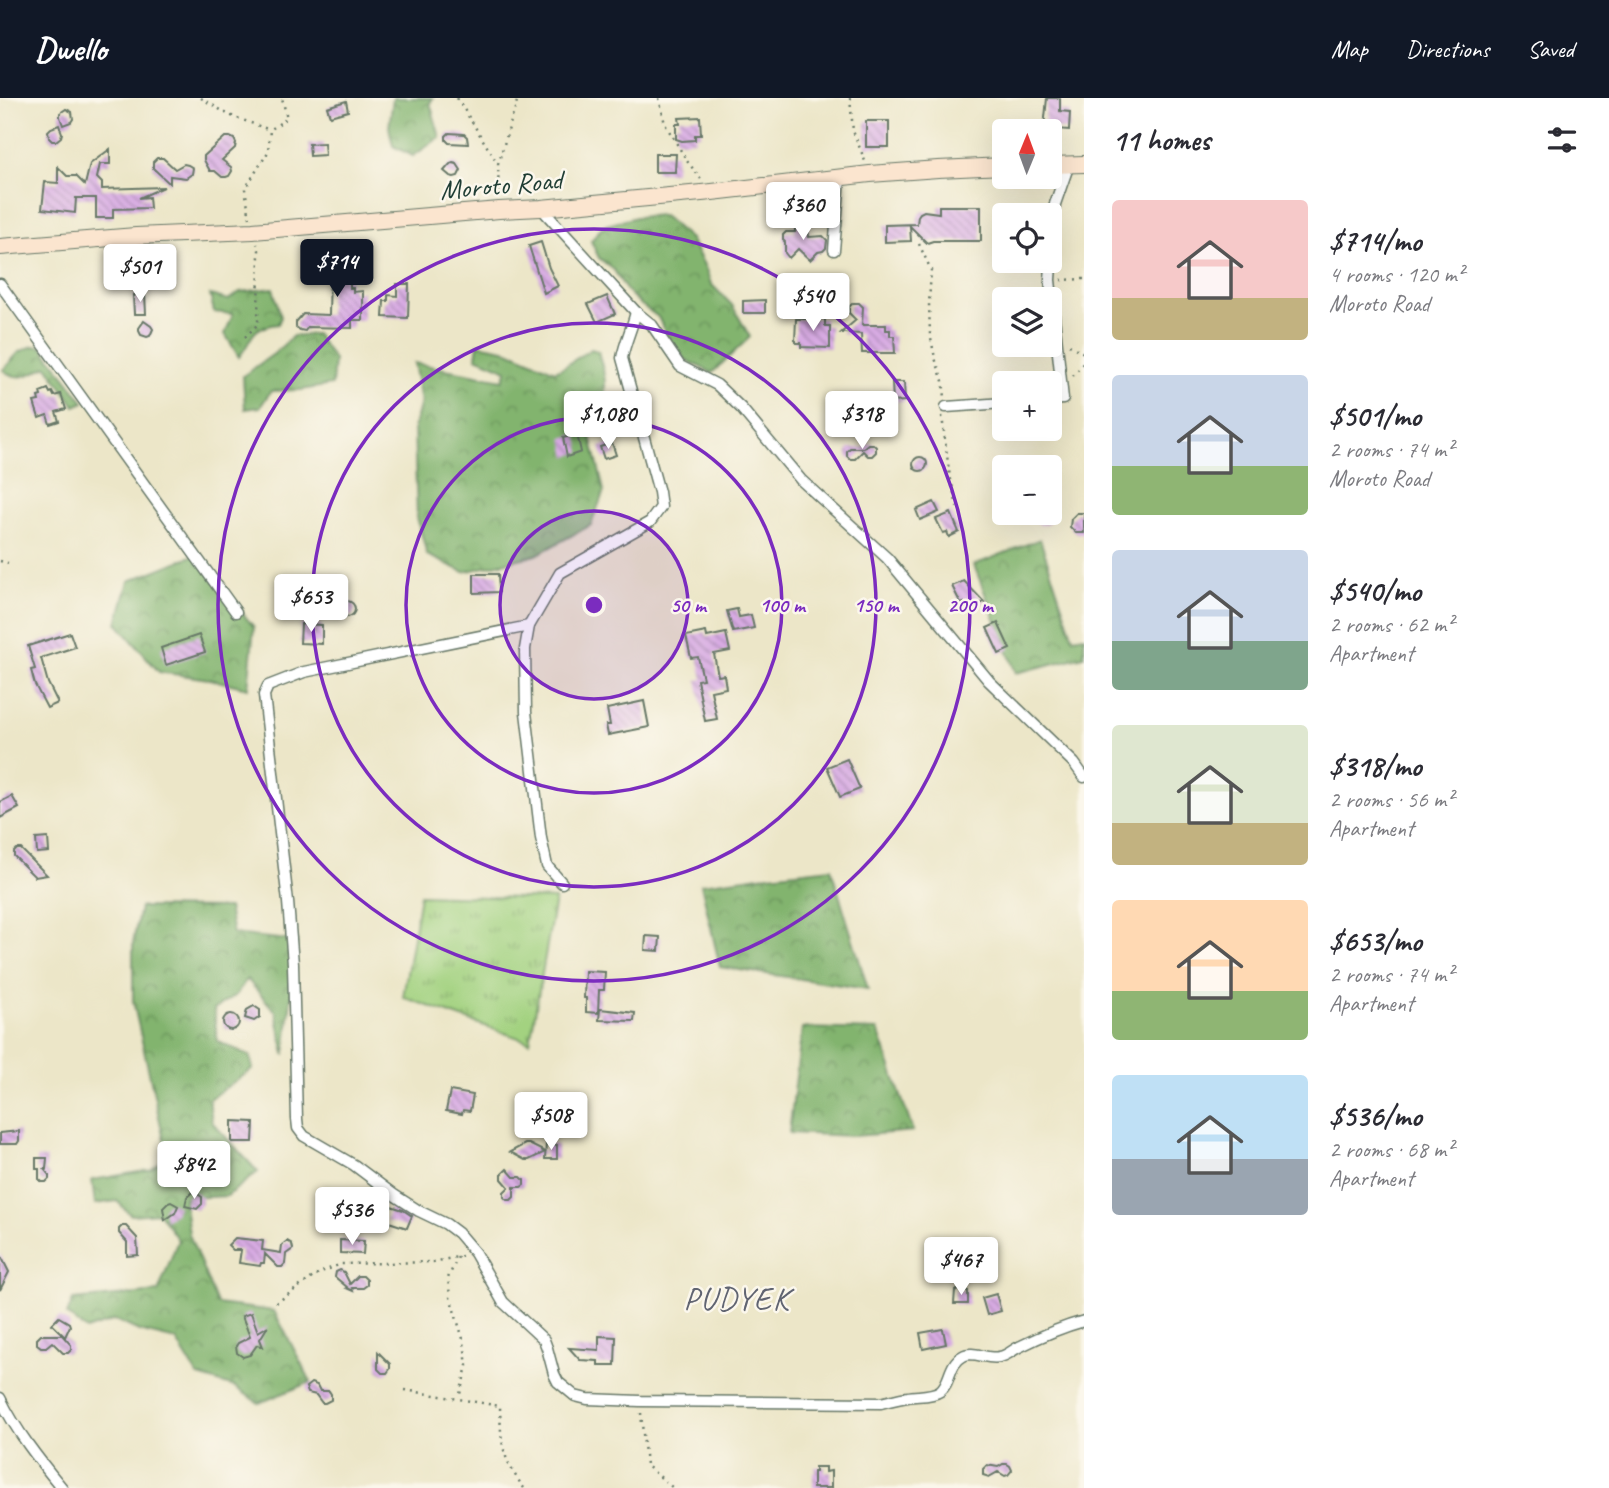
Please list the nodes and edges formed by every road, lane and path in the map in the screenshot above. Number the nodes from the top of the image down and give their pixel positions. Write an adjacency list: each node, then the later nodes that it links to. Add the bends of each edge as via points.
1 (201, 98): 6 (path, via 229,115)
2 (457, 98): 7 (path)
3 (518, 98): 7 (path)
4 (659, 98): 12 (path, via 665,124)
5 (850, 98): 10 (path, via 853,131)
6 (270, 130)
7 (498, 164): 14 (path)
8 (1077, 164): 19 (street, via 1055,204)
9 (992, 167): 10 (main road, Moroto Road)
10 (870, 174): 11 (main road, Moroto Road)
11 (839, 178): 12 (main road, Moroto Road); 17 (street)
12 (712, 192): 13 (main road, Moroto Road)
13 (541, 208): 14 (main road, Moroto Road); 22 (street)
14 (499, 210): 16 (main road, Moroto Road)
15 (919, 244): 26 (path, via 931,270 930,334)
16 (0, 247)
17 (834, 250)
18 (1084, 279): 19 (path)
19 (1050, 280): 21 (street)
20 (0, 284): 30 (street)
21 (1051, 287)
22 (636, 312): 31 (street, via 622,358 661,507 650,522 560,573); 32 (street, via 652,325 680,366 717,385 801,480 887,558 989,681)
23 (1062, 341): 24 (path)
24 (1084, 353)
25 (992, 404): 26 (street)
26 (946, 407): 27 (path, via 942,417)
27 (958, 511)
28 (0, 561): 29 (path)
29 (8, 563)
30 (236, 612)
31 (528, 626): 33 (street, via 526,712 541,838 547,866); 34 (street, via 303,672 268,686 264,695 293,964 298,1128 458,1233)
32 (1084, 777)
33 (562, 883)
34 (475, 1253): 35 (path); 41 (street, via 503,1302 544,1340 558,1382 587,1399)
35 (458, 1257): 36 (path, via 341,1264 319,1273); 40 (path, via 448,1278 467,1366)
36 (276, 1303)
37 (1084, 1321): 41 (street, via 996,1358 963,1355 940,1391 881,1403)
38 (405, 1391): 40 (path)
39 (0, 1398): 42 (street)
40 (459, 1399): 43 (path, via 500,1406 501,1445)
41 (640, 1401): 44 (path, via 646,1465)
42 (62, 1488)
43 (524, 1488)
44 (673, 1488)

